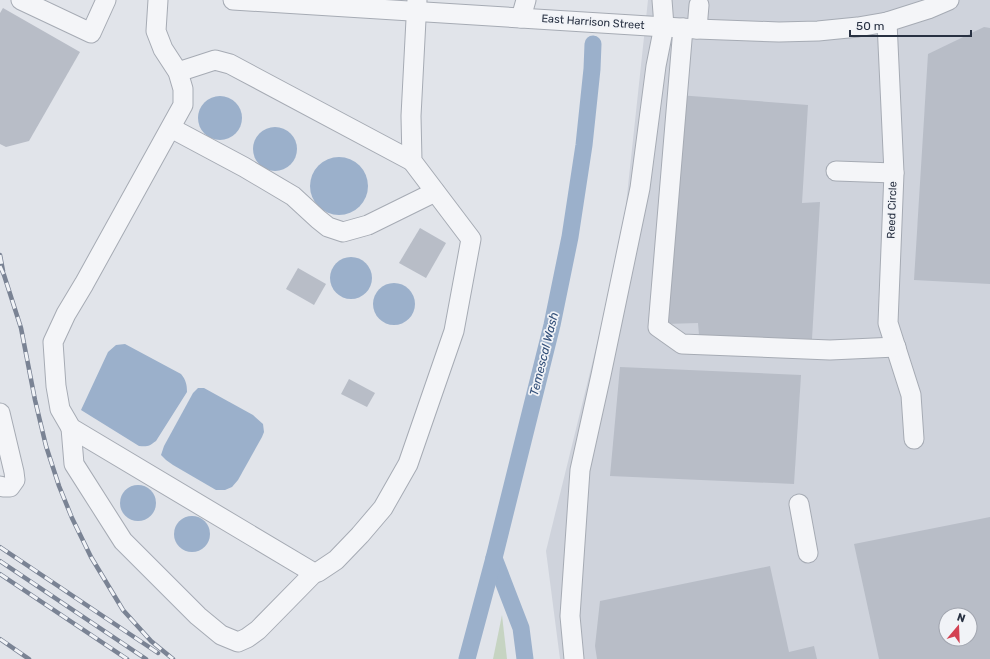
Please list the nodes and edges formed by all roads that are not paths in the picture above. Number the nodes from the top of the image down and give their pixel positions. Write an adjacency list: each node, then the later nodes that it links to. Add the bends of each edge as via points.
1 (21, 0): 2 (street, via 91,33)
2 (106, 0)
3 (158, 0): 14 (street, via 156,31 163,49)
4 (233, 0): 8 (street, East Harrison Street)
5 (662, 0): 12 (street)
6 (948, 0): 11 (street, East Harrison Street)
7 (699, 5): 13 (street)
8 (416, 6): 9 (street, East Harrison Street); 16 (street, via 411,116)
9 (478, 7): 10 (street, East Harrison Street)
10 (524, 9): 12 (street, East Harrison Street, via 542,19)
11 (887, 22): 13 (street, East Harrison Street, via 795,32); 18 (street, Reed Circle)
12 (655, 26): 13 (street, East Harrison Street); 28 (street, via 656,66 640,188 580,470 570,616)
13 (690, 28): 20 (street, via 658,327 682,344 830,350)
14 (178, 72): 15 (street, via 183,89 183,105); 16 (street, via 215,60 230,64)
15 (170, 128): 19 (street, via 293,196 328,227 343,232 368,225); 22 (street, via 66,314 53,342 60,409)
16 (412, 162): 19 (street)
17 (836, 171): 18 (street)
18 (894, 173): 20 (street, Reed Circle, via 888,323)
19 (435, 192): 27 (street, via 471,239 454,331 408,464 383,508 336,560)
20 (896, 347): 23 (street, Reed Circle, via 912,394)
21 (0, 413): 24 (street, via 15,480 10,486)
22 (71, 428): 27 (street); 27 (street, via 74,464 123,541 198,616 221,635 238,642 247,638)
23 (914, 439)
24 (0, 486)
25 (799, 504): 26 (street)
26 (808, 553)
27 (314, 573)
28 (574, 659)

